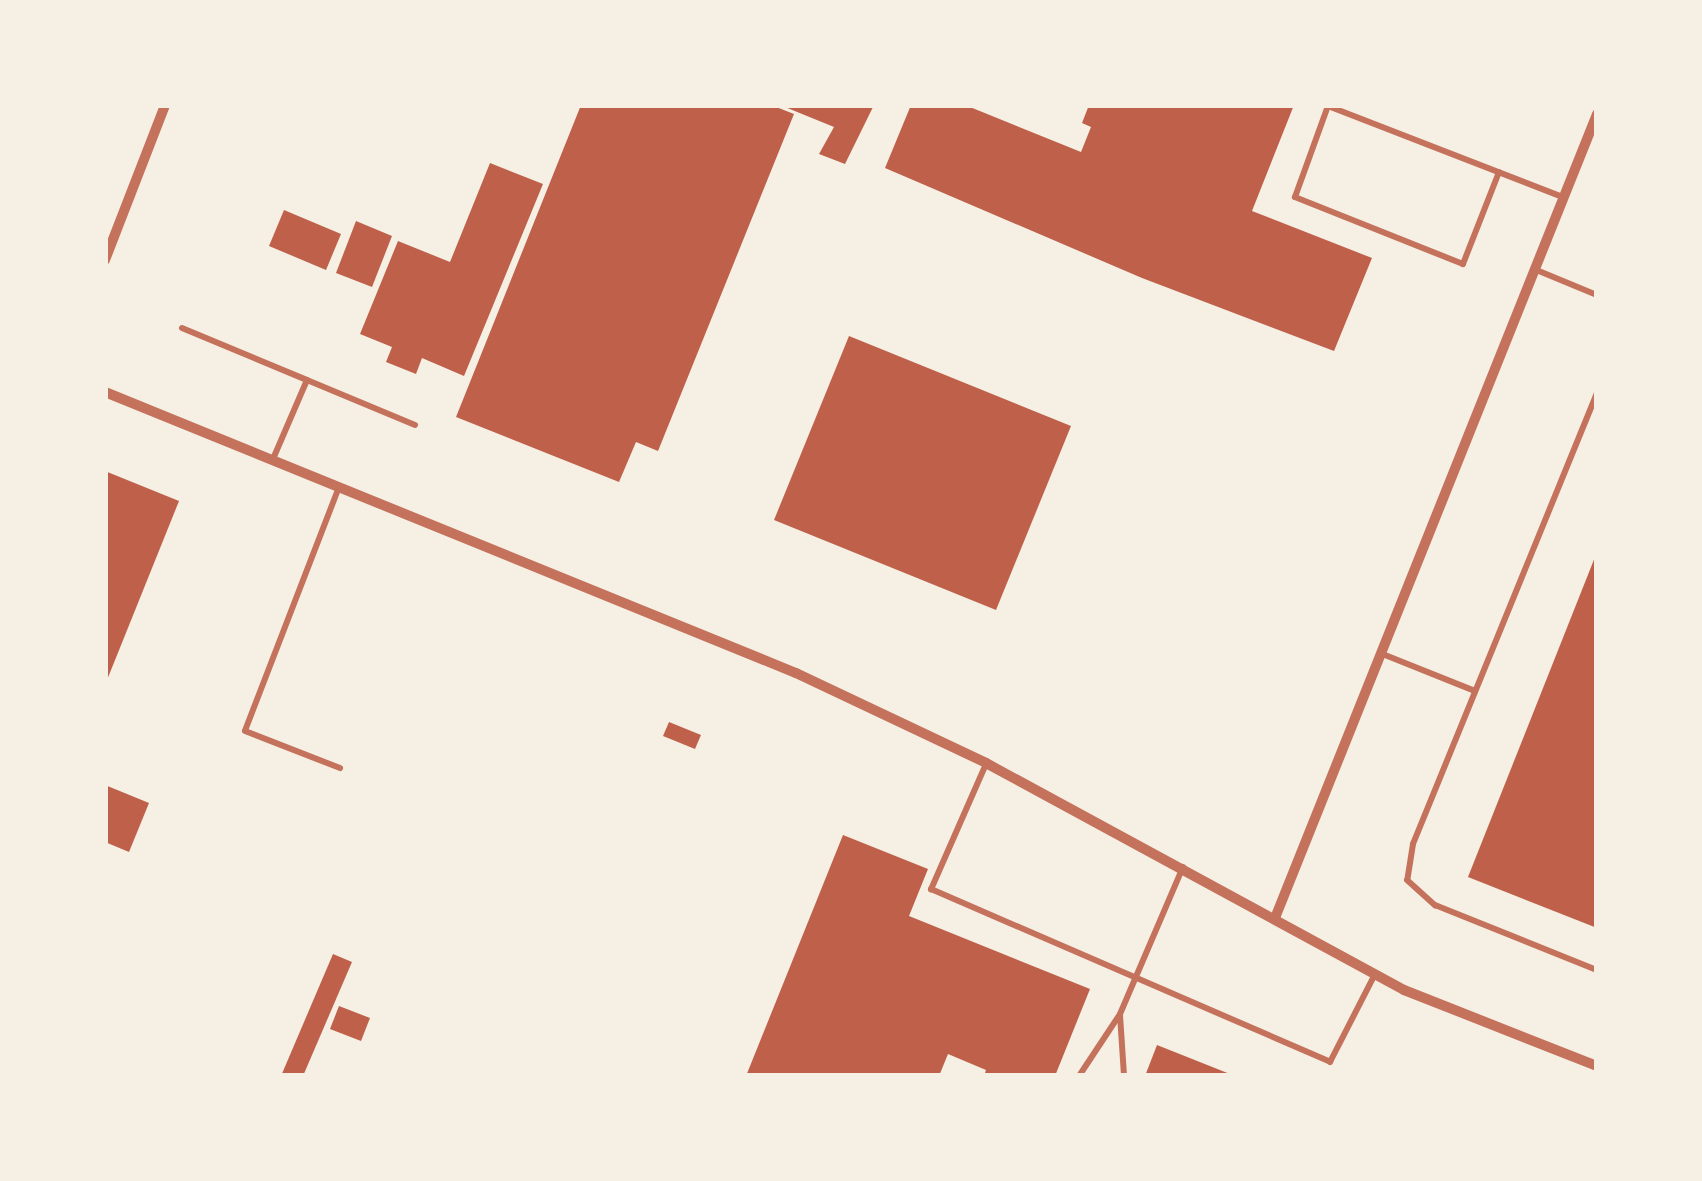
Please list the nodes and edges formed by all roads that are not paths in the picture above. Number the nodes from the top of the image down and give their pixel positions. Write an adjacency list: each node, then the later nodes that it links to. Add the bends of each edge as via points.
1 (165, 105): 5 (street)
2 (1597, 114): 4 (street)
3 (1499, 172): 3 (lane, via 1328,106 1294,197 1463,264); 4 (lane)
4 (1563, 197): 6 (street)
5 (105, 260)
6 (1534, 269): 7 (lane); 15 (street)
7 (1597, 295)
8 (182, 328): 9 (lane)
9 (306, 380): 12 (lane); 13 (lane)
10 (105, 392): 13 (street)
11 (1597, 393): 16 (lane)
12 (415, 424)
13 (272, 460): 14 (street)
14 (339, 487): 17 (street, via 796,673); 18 (lane, via 244,731)
15 (1380, 653): 16 (lane); 20 (street)
16 (1475, 692): 21 (lane, via 1413,844 1407,880 1435,905)
17 (986, 763): 19 (street); 23 (lane, via 931,889)
18 (340, 768)
19 (1183, 866): 20 (street); 23 (lane)
20 (1275, 918): 22 (street)
21 (1597, 970)
22 (1374, 974): 23 (lane, via 1330,1062); 25 (street, via 1467,1018)
23 (1135, 978): 24 (lane)
24 (1120, 1014): 26 (lane); 27 (lane)
25 (1597, 1066)
26 (1079, 1076)
27 (1124, 1076)

